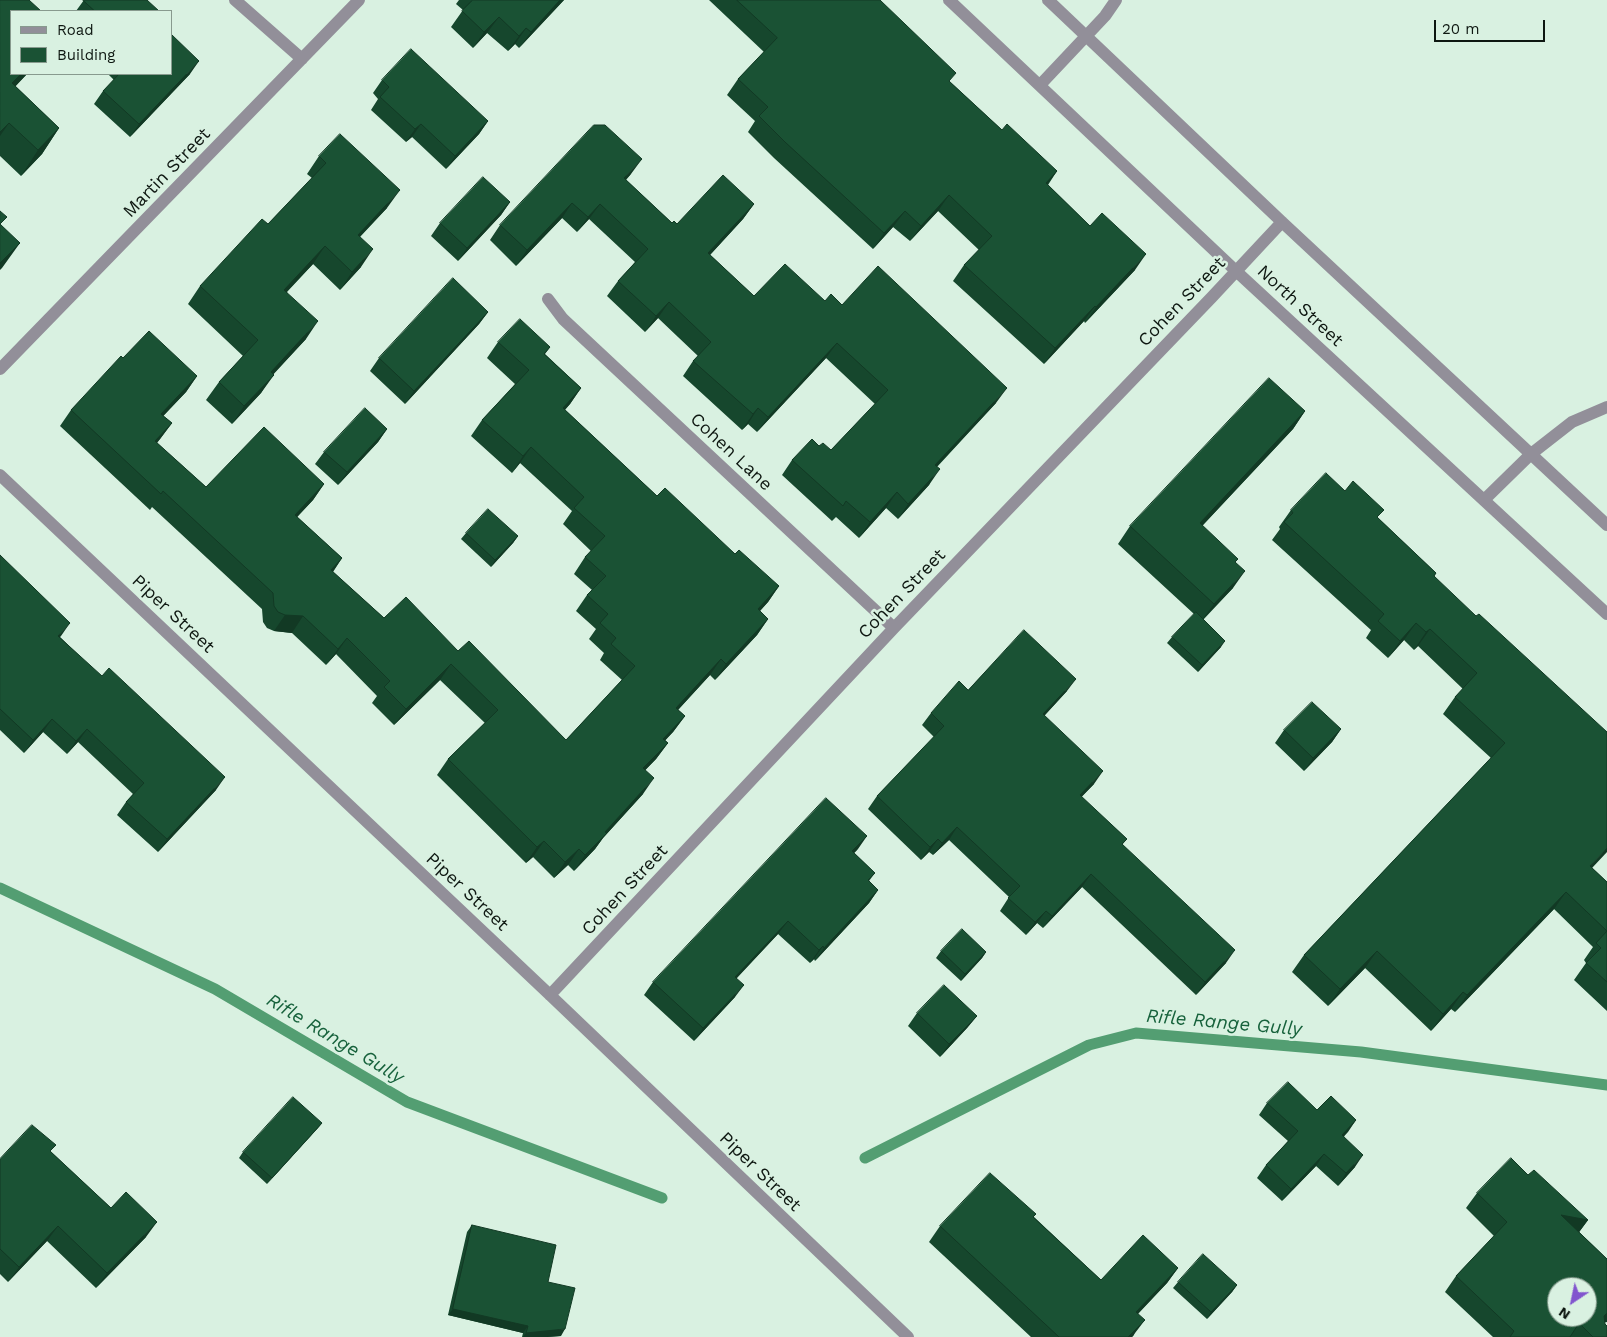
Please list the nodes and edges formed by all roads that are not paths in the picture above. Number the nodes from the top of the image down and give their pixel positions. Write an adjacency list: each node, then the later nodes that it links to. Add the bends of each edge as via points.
1 (235, 0): 7 (street)
2 (358, 0): 7 (street, Martin Street)
3 (949, 0): 8 (street, North Street)
4 (1048, 0): 6 (street)
5 (1116, 0): 6 (street)
6 (1087, 36): 8 (street); 9 (street)
7 (302, 60): 12 (street, Martin Street)
8 (1040, 85): 10 (street, North Street)
9 (1282, 222): 10 (street, Cohen Street); 14 (street)
10 (1236, 271): 16 (street, North Street); 19 (street, Cohen Street)
11 (548, 299): 19 (street, Cohen Lane, via 563,319)
12 (0, 370)
13 (1607, 407): 14 (street, via 1572,422)
14 (1532, 454): 16 (street); 17 (street)
15 (0, 475): 20 (street, Piper Street)
16 (1484, 500): 18 (street, North Street)
17 (1607, 525)
18 (1607, 614)
19 (894, 628): 20 (street, Cohen Street)
20 (550, 995): 21 (street, Piper Street)
21 (908, 1337)

